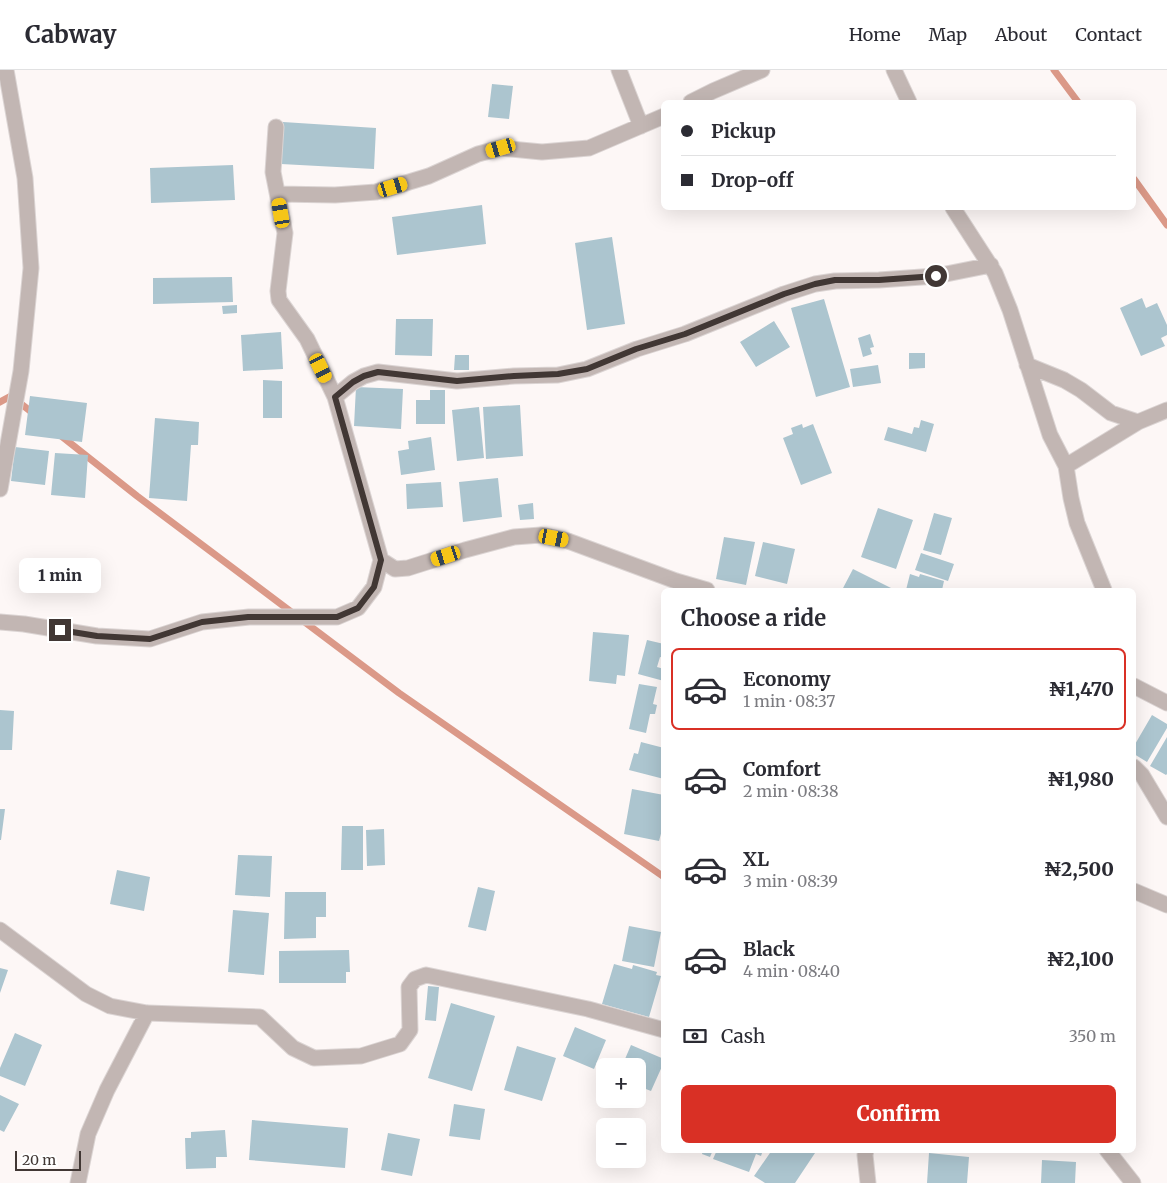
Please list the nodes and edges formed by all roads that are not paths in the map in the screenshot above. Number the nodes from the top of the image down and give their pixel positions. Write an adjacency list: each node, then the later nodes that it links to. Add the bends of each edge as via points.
1 (6, 70): 18 (street, via 25,178 30,268 21,371)
2 (619, 70): 8 (street)
3 (762, 70): 5 (street)
4 (894, 70): 6 (street)
5 (695, 100)
6 (909, 100)
7 (661, 117): 8 (street)
8 (641, 126): 10 (street, via 589,148 542,152 501,148 478,154 429,176 376,192)
9 (276, 127): 10 (street, via 273,172)
10 (278, 194): 14 (street, via 285,232 279,300 307,340)
11 (954, 210): 12 (street)
12 (990, 265): 13 (street, via 1010,310); 14 (street, via 936,276 835,280 815,284 587,369 457,381 378,372 353,382)
13 (1027, 365): 16 (street, via 1064,380 1111,412); 17 (street, via 1050,435)
14 (335, 397): 19 (street)
15 (1167, 410): 16 (street)
16 (1138, 422): 17 (street)
17 (1066, 466): 21 (street, via 1077,523)
18 (0, 489)
19 (381, 560): 20 (street, via 395,569 408,568 514,537 541,535 568,541); 22 (street, via 374,587 358,608 337,617 248,617 202,622 150,639 97,636)
20 (700, 588)
21 (1103, 588)
22 (0, 622)
23 (1136, 687): 24 (street)
24 (1167, 703)
25 (1136, 769): 26 (street)
26 (1167, 817)
27 (1136, 892): 28 (street)
28 (1167, 905)
29 (0, 930): 30 (street, via 86,994 110,1006)
30 (147, 1013): 31 (street, via 260,1016 293,1048 314,1058 361,1056 400,1044 410,1030 409,987 415,979 426,975 588,1009); 34 (street, via 88,1134)
31 (661, 1029)
32 (865, 1153): 35 (street)
33 (1109, 1153): 36 (street)
34 (78, 1183)
35 (868, 1183)
36 (1133, 1183)

